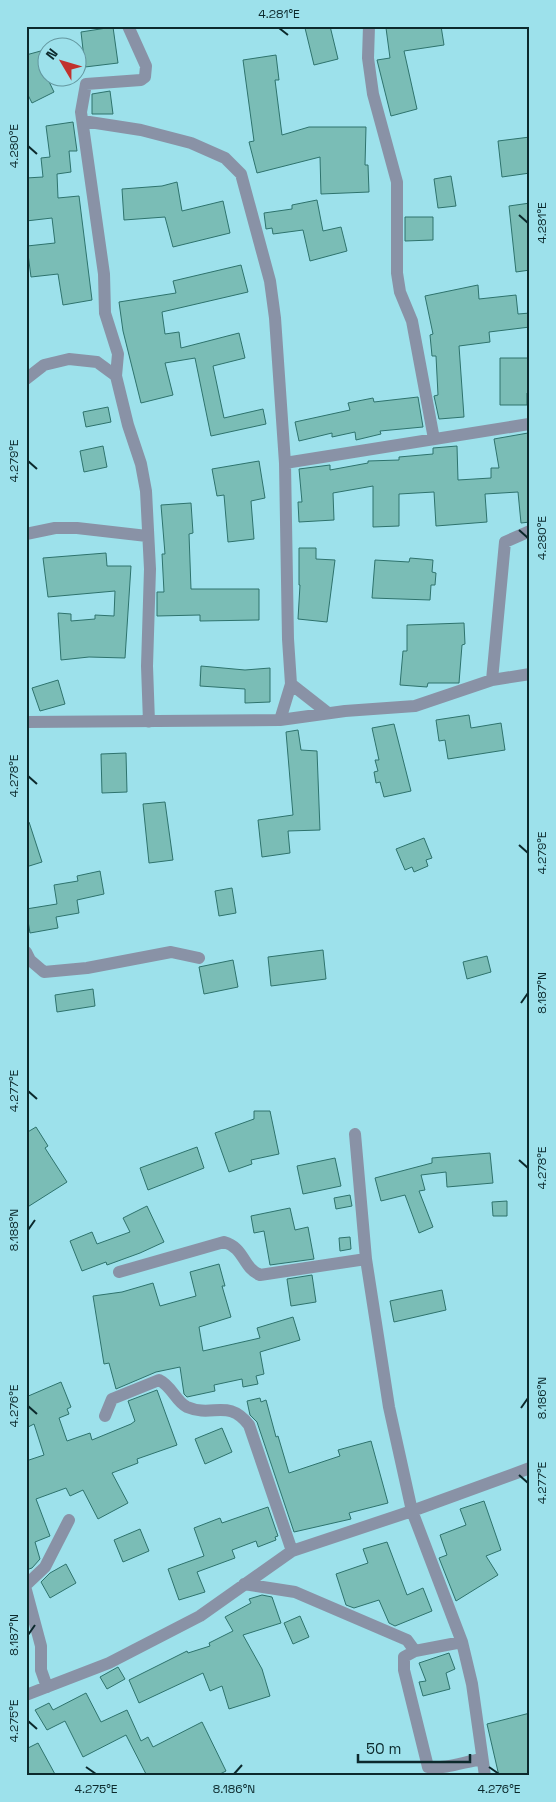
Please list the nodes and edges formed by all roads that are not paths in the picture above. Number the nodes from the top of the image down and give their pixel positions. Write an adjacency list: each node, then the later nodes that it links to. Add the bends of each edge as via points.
1 (128, 26): 3 (street, via 146,66 145,77 141,80 86,84)
2 (370, 26): 7 (street, via 368,58 373,94 397,182 397,273 400,292 412,321)
3 (82, 121): 4 (street, via 104,274 105,313 118,354); 8 (street, via 191,142 225,158 241,174 270,281)
4 (116, 376): 5 (street, via 97,362 69,359 44,365); 11 (street, via 141,464 146,491)
5 (26, 379)
6 (529, 424): 7 (street)
7 (434, 439): 8 (street)
8 (285, 463): 14 (street)
9 (530, 531): 13 (street, via 505,542)
10 (26, 534): 11 (street, via 70,528)
11 (147, 536): 18 (street, via 150,569)
12 (530, 674): 13 (street)
13 (492, 680): 15 (street, via 415,706)
14 (291, 684): 15 (street); 16 (street)
15 (328, 713): 16 (street)
16 (280, 720): 18 (street)
17 (26, 722): 18 (street)
18 (149, 722)
19 (26, 952): 20 (street, via 44,972 87,968 170,952)
20 (199, 958)
21 (355, 1134): 22 (street)
22 (366, 1259): 23 (street, via 260,1275 252,1271 234,1245 224,1242); 26 (street, via 389,1407)
23 (119, 1272)
24 (105, 1416): 28 (street, via 112,1399 159,1380 185,1406 198,1411 228,1410 240,1414 248,1425)
25 (530, 1468): 26 (street)
26 (412, 1511): 28 (street); 32 (street)
27 (69, 1520): 30 (street, via 45,1567)
28 (292, 1551): 29 (street)
29 (244, 1584): 33 (street, via 295,1592 407,1640); 34 (street, via 200,1616 143,1647)
30 (26, 1585)
31 (26, 1590): 34 (street, via 41,1646 41,1670)
32 (462, 1642): 33 (street); 36 (street, via 472,1684)
33 (415, 1651): 36 (street, via 404,1657 404,1670 428,1767 444,1769)
34 (47, 1687): 35 (street)
35 (26, 1695)
36 (482, 1759): 37 (street)
37 (485, 1776)

